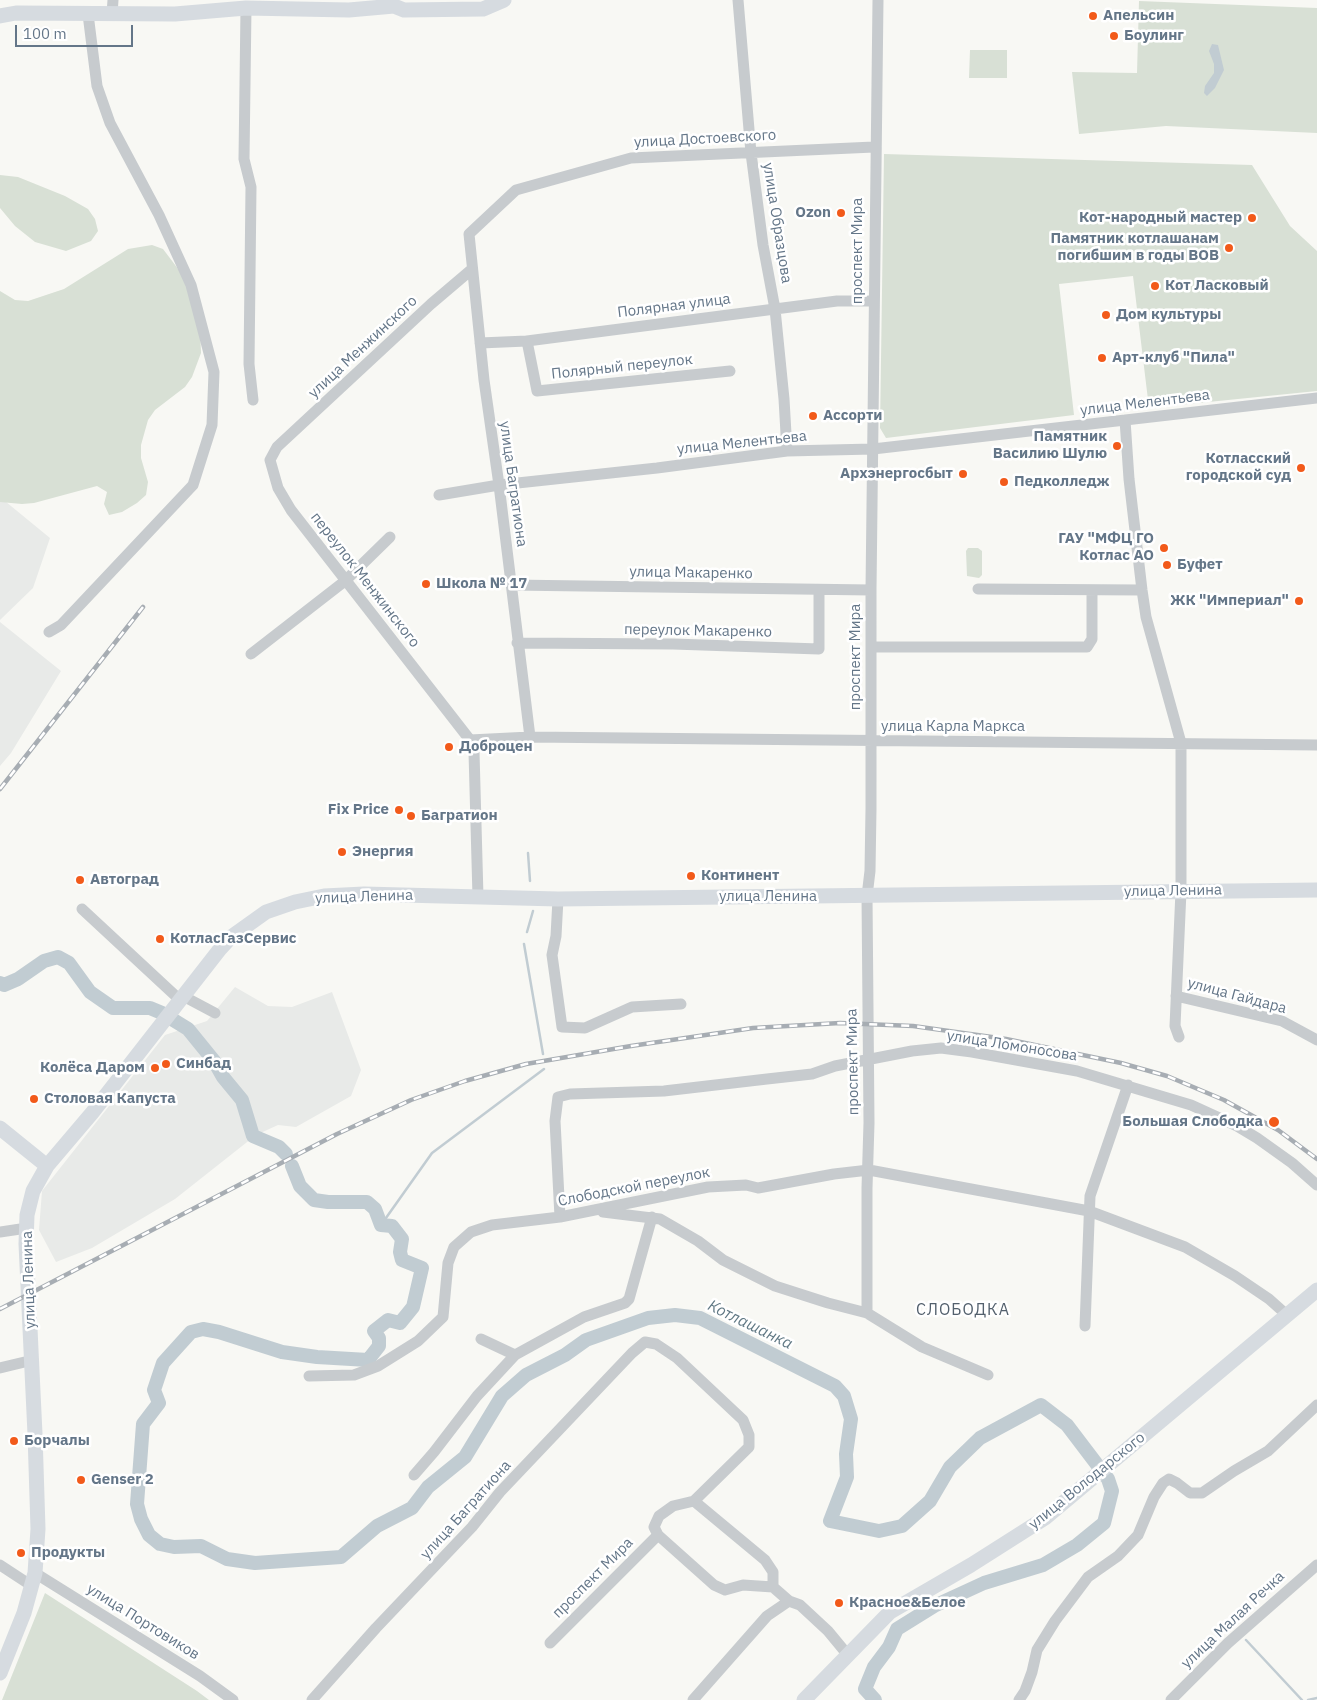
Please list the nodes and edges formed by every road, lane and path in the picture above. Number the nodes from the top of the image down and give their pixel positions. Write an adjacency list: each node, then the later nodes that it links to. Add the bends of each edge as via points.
1 (504, 0): 5 (main road, via 483,9 404,10 394,6 349,10)
2 (738, 0): 9 (street, улица Образцова)
3 (878, 0): 8 (street, проспект Мира)
4 (112, 7): 5 (main road, via 175,14); 6 (main road)
5 (246, 8): 18 (street, via 244,160 251,187 248,364)
6 (88, 14): 7 (main road, via 16,13); 33 (street, via 97,86 110,123 159,215 191,285 214,372 212,425 193,485 61,625)
7 (0, 16)
8 (874, 146): 9 (street, улица Достоевского); 12 (street, проспект Мира)
9 (752, 153): 10 (street, улица Достоевского, via 631,158 516,190); 13 (street, улица Образцова, via 763,245)
10 (470, 234): 11 (street, улица Багратиона)
11 (471, 270): 15 (street, улица Багратиона); 20 (street, улица Менжинского)
12 (873, 301): 13 (street, Полярная улица, via 837,301); 21 (street, проспект Мира)
13 (775, 309): 14 (street, Полярная улица); 22 (street, улица Образцова)
14 (527, 341): 15 (street, Полярная улица); 16 (street, Полярный переулок, via 537,391)
15 (480, 343): 23 (street, улица Багратиона)
16 (730, 370)
17 (1317, 398): 19 (street, улица Мелентьева)
18 (253, 400)
19 (1125, 420): 21 (street, улица Мелентьева); 32 (street, via 1128,478)
20 (277, 447): 26 (street, переулок Менжинского, via 270,460 278,488)
21 (873, 449): 22 (street, улица Мелентьева); 29 (street, проспект Мира)
22 (786, 451): 23 (street, улица Мелентьева)
23 (499, 485): 24 (street, улица Мелентьева); 27 (street, улица Багратиона)
24 (440, 495)
25 (390, 537): 26 (street)
26 (344, 580): 36 (street); 38 (street, переулок Менжинского)
27 (511, 586): 28 (street, улица Макаренко); 34 (street, улица Багратиона)
28 (819, 590): 29 (street, улица Макаренко); 34 (street, переулок Макаренко, via 819,649)
29 (871, 590): 35 (street, проспект Мира)
30 (978, 590): 31 (street)
31 (1092, 590): 32 (street); 35 (street, via 1092,639 1087,647)
32 (1142, 590): 40 (street, via 1146,617)
33 (49, 632)
34 (517, 643): 37 (street, улица Багратиона)
35 (871, 647): 39 (street, проспект Мира)
36 (251, 654)
37 (530, 737): 38 (street, улица Карла Маркса); 39 (street, улица Карла Маркса)
38 (470, 740): 45 (street, via 474,752)
39 (871, 742): 40 (street, улица Карла Маркса); 44 (street, проспект Мира)
40 (1181, 744): 41 (street, улица Карла Маркса); 43 (street)
41 (1317, 745)
42 (1317, 890): 43 (main road, улица Ленина)
43 (1181, 891): 44 (main road, улица Ленина); 48 (street)
44 (867, 896): 46 (main road, улица Ленина); 54 (street, проспект Мира)
45 (478, 897): 46 (main road, улица Ленина); 49 (main road, улица Ленина, via 324,896 280,906 231,937)
46 (558, 899): 50 (street, via 552,955 562,1027 585,1028 632,1007)
47 (82, 910): 49 (street)
48 (1176, 996): 52 (street); 53 (street, улица Гайдара, via 1282,1021)
49 (179, 1001): 51 (street); 57 (main road, улица Ленина)
50 (681, 1004)
51 (215, 1013)
52 (1179, 1037)
53 (1317, 1040)
54 (868, 1059): 55 (street, улица Ломоносова, via 912,1051 955,1050 1042,1064); 58 (street, проспект Мира); 62 (street, улица Ломоносова, via 812,1074 767,1080 664,1091 570,1094 558,1098 555,1121)
55 (1128, 1085): 59 (street, улица Ломоносова, via 1191,1105 1237,1126 1292,1163); 61 (street, via 1090,1196)
56 (0, 1128): 57 (main road)
57 (47, 1166): 64 (main road, улица Ленина, via 33,1191)
58 (869, 1170): 60 (street, Слободской переулок, via 758,1188 746,1185 708,1187); 61 (street, Слободской переулок); 67 (street, проспект Мира, via 866,1188)
59 (1317, 1185)
60 (590, 1211): 62 (street, Слободской переулок); 63 (street)
61 (1089, 1211): 68 (street, Слободской переулок, via 1185,1247 1235,1276); 69 (street)
62 (560, 1217): 75 (street, Слободской переулок, via 492,1225 471,1232 454,1246 448,1263 443,1317 418,1341 378,1366 354,1375)
63 (652, 1217): 67 (street, via 678,1228 723,1260 775,1286); 71 (street, via 629,1299 584,1317)
64 (27, 1228): 65 (street); 72 (main road, улица Ленина)
65 (0, 1232)
66 (1317, 1290): 68 (main road, улица Володарского)
67 (867, 1313): 74 (street, via 922,1347)
68 (1288, 1316): 86 (main road, улица Володарского, via 1045,1518 971,1566 890,1612)
69 (1085, 1326)
70 (482, 1339): 71 (street)
71 (515, 1355): 77 (street, via 488,1383)
72 (33, 1360): 73 (street); 82 (main road, улица Ленина, via 38,1529)
73 (0, 1368)
74 (988, 1375)
75 (309, 1376)
76 (1317, 1405): 92 (street, via 1268,1450 1202,1493 1190,1493 1169,1480 1163,1483 1138,1534 1118,1556 1088,1577 1055,1621 1037,1650 1030,1678)
77 (414, 1475)
78 (694, 1501): 79 (street, via 673,1506 659,1516 654,1527); 83 (street, via 765,1560 773,1572); 89 (street, улица Багратиона, via 749,1448 749,1435 743,1420 677,1358 656,1344 645,1342 500,1492 472,1527)
79 (658, 1535): 83 (street, via 720,1588 725,1590 743,1585); 85 (street, проспект Мира)
80 (1317, 1564): 93 (street, улица Малая Речка, via 1228,1643)
81 (0, 1565): 82 (street, улица Портовиков)
82 (34, 1579): 87 (main road, улица Ленина); 88 (street, улица Портовиков, via 200,1676)
83 (773, 1587): 84 (street)
84 (789, 1601): 86 (street, via 800,1606); 90 (street, via 767,1616)
85 (550, 1643)
86 (847, 1654): 91 (main road, улица Володарского)
87 (0, 1673)
88 (233, 1700)
89 (312, 1700)
90 (693, 1700)
91 (804, 1700)
92 (1019, 1700)
93 (1171, 1700)

